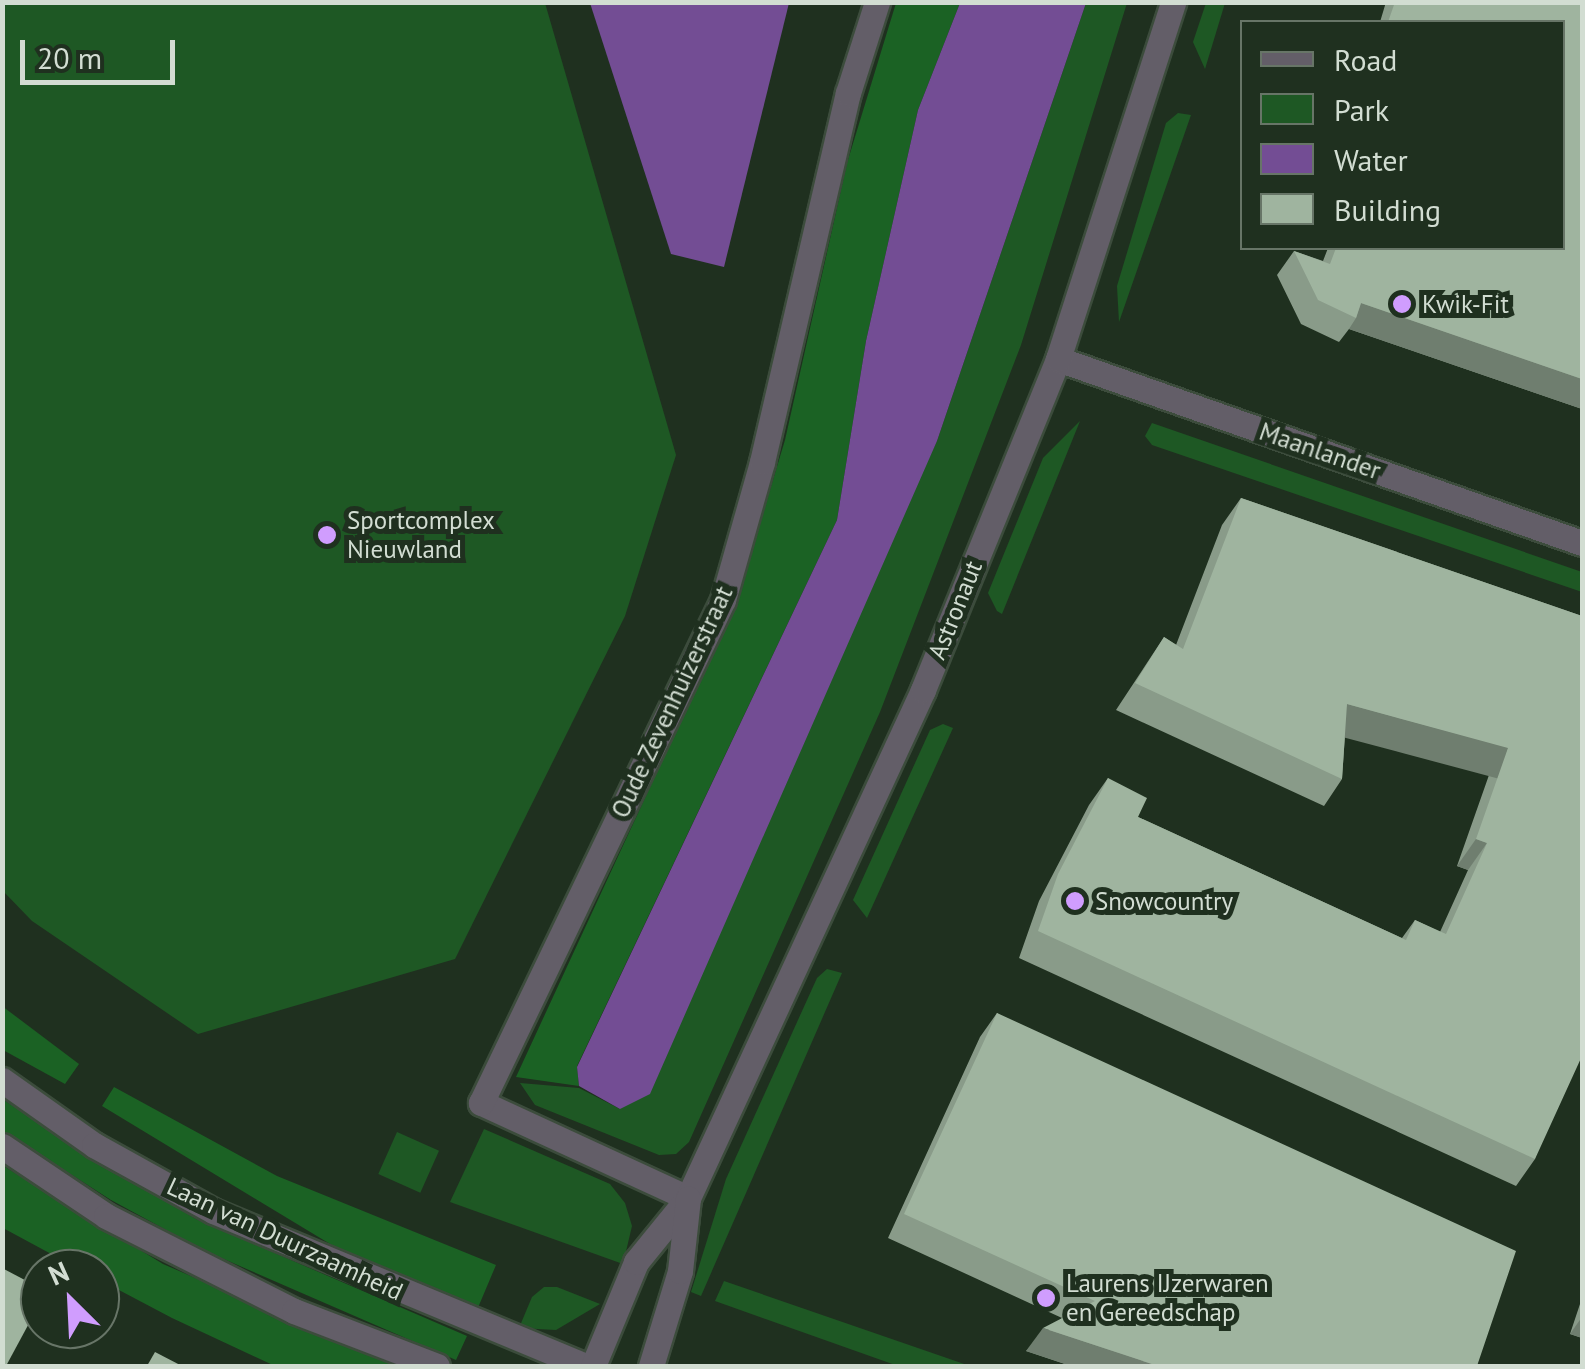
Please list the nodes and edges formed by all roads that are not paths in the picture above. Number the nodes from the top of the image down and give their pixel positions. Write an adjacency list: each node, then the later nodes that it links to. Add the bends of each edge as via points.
1 (878, 2): 7 (street, Oude Zevenhuizerstraat, via 826,180 775,410 723,600 481,1103)
2 (1174, 2): 3 (street, Astronaut)
3 (1058, 359): 4 (street, Maanlander); 7 (street, Astronaut, via 922,690)
4 (1582, 542)
5 (2, 1080): 9 (street, Laan van Duurzaamheid, via 94,1145 213,1211)
6 (2, 1146): 8 (street, via 123,1225 294,1311)
7 (688, 1198): 10 (street, Astronaut, via 636,1262); 11 (street, Astronaut, via 680,1271)
8 (437, 1366)
9 (584, 1366)
10 (593, 1366)
11 (651, 1366)

